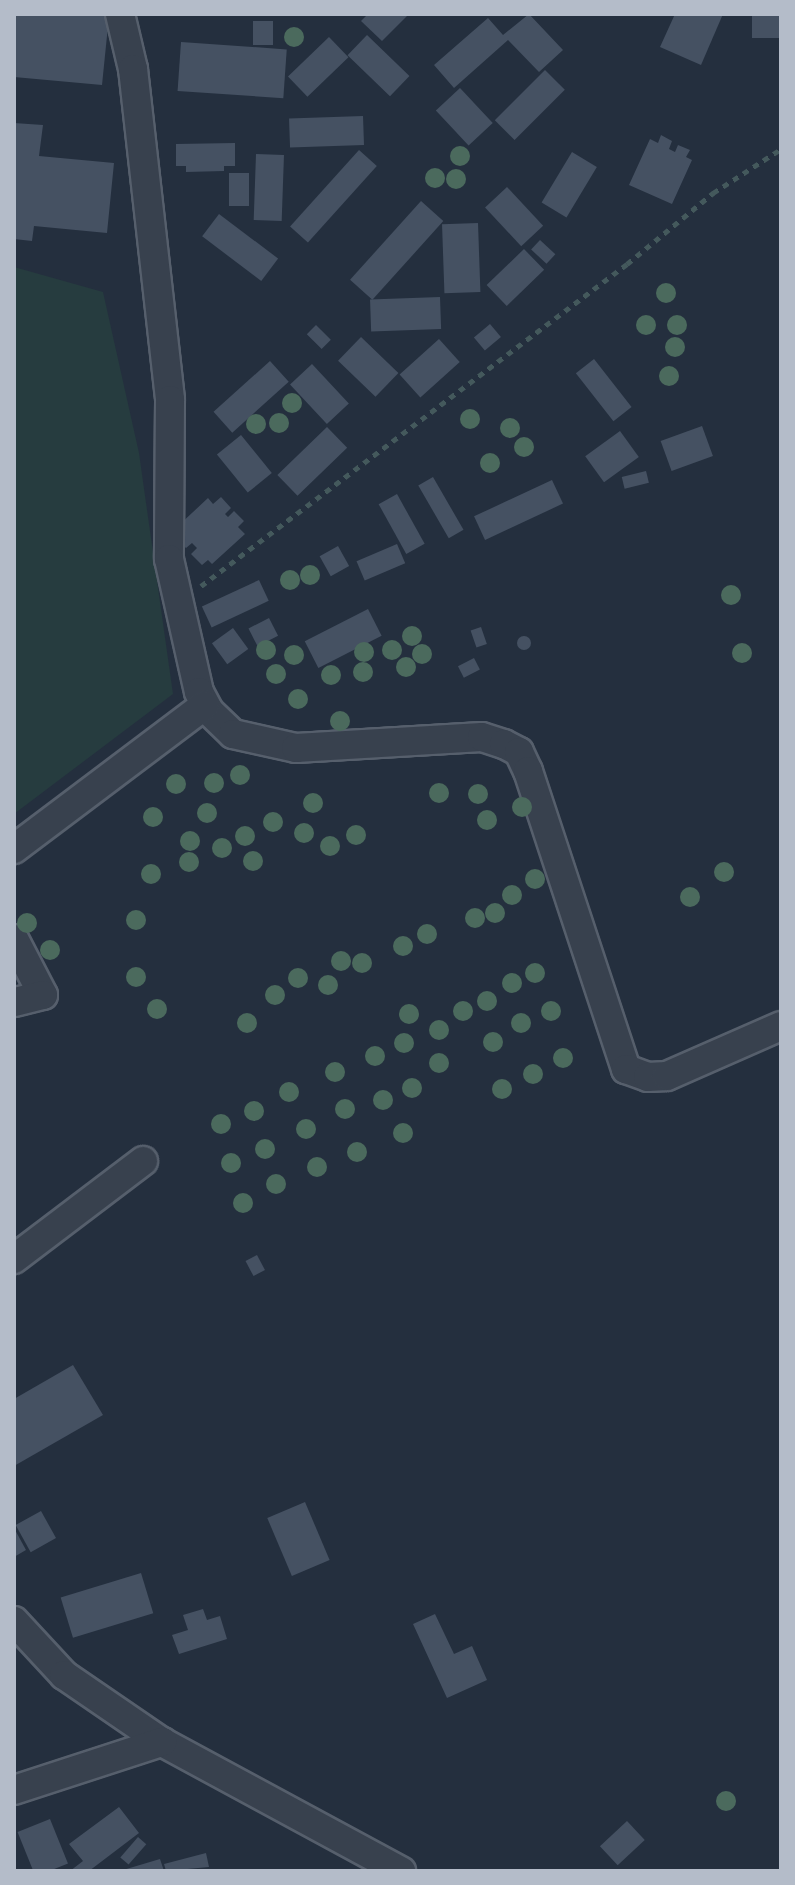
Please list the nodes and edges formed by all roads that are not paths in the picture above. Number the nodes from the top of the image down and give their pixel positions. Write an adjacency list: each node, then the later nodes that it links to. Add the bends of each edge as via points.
1 (120, 14): 2 (street, via 133,69 170,400 169,559)
2 (205, 705): 3 (street); 6 (street, via 233,734 296,748 482,737 519,752 618,1051 635,1075 667,1076)
3 (14, 849)
4 (14, 939): 5 (street, via 43,995)
5 (14, 1002)
6 (781, 1026)
7 (143, 1161): 8 (street)
8 (14, 1259)
9 (14, 1621): 10 (street, via 64,1675)
10 (162, 1742): 11 (street); 12 (street)
11 (14, 1790)
12 (396, 1870)

